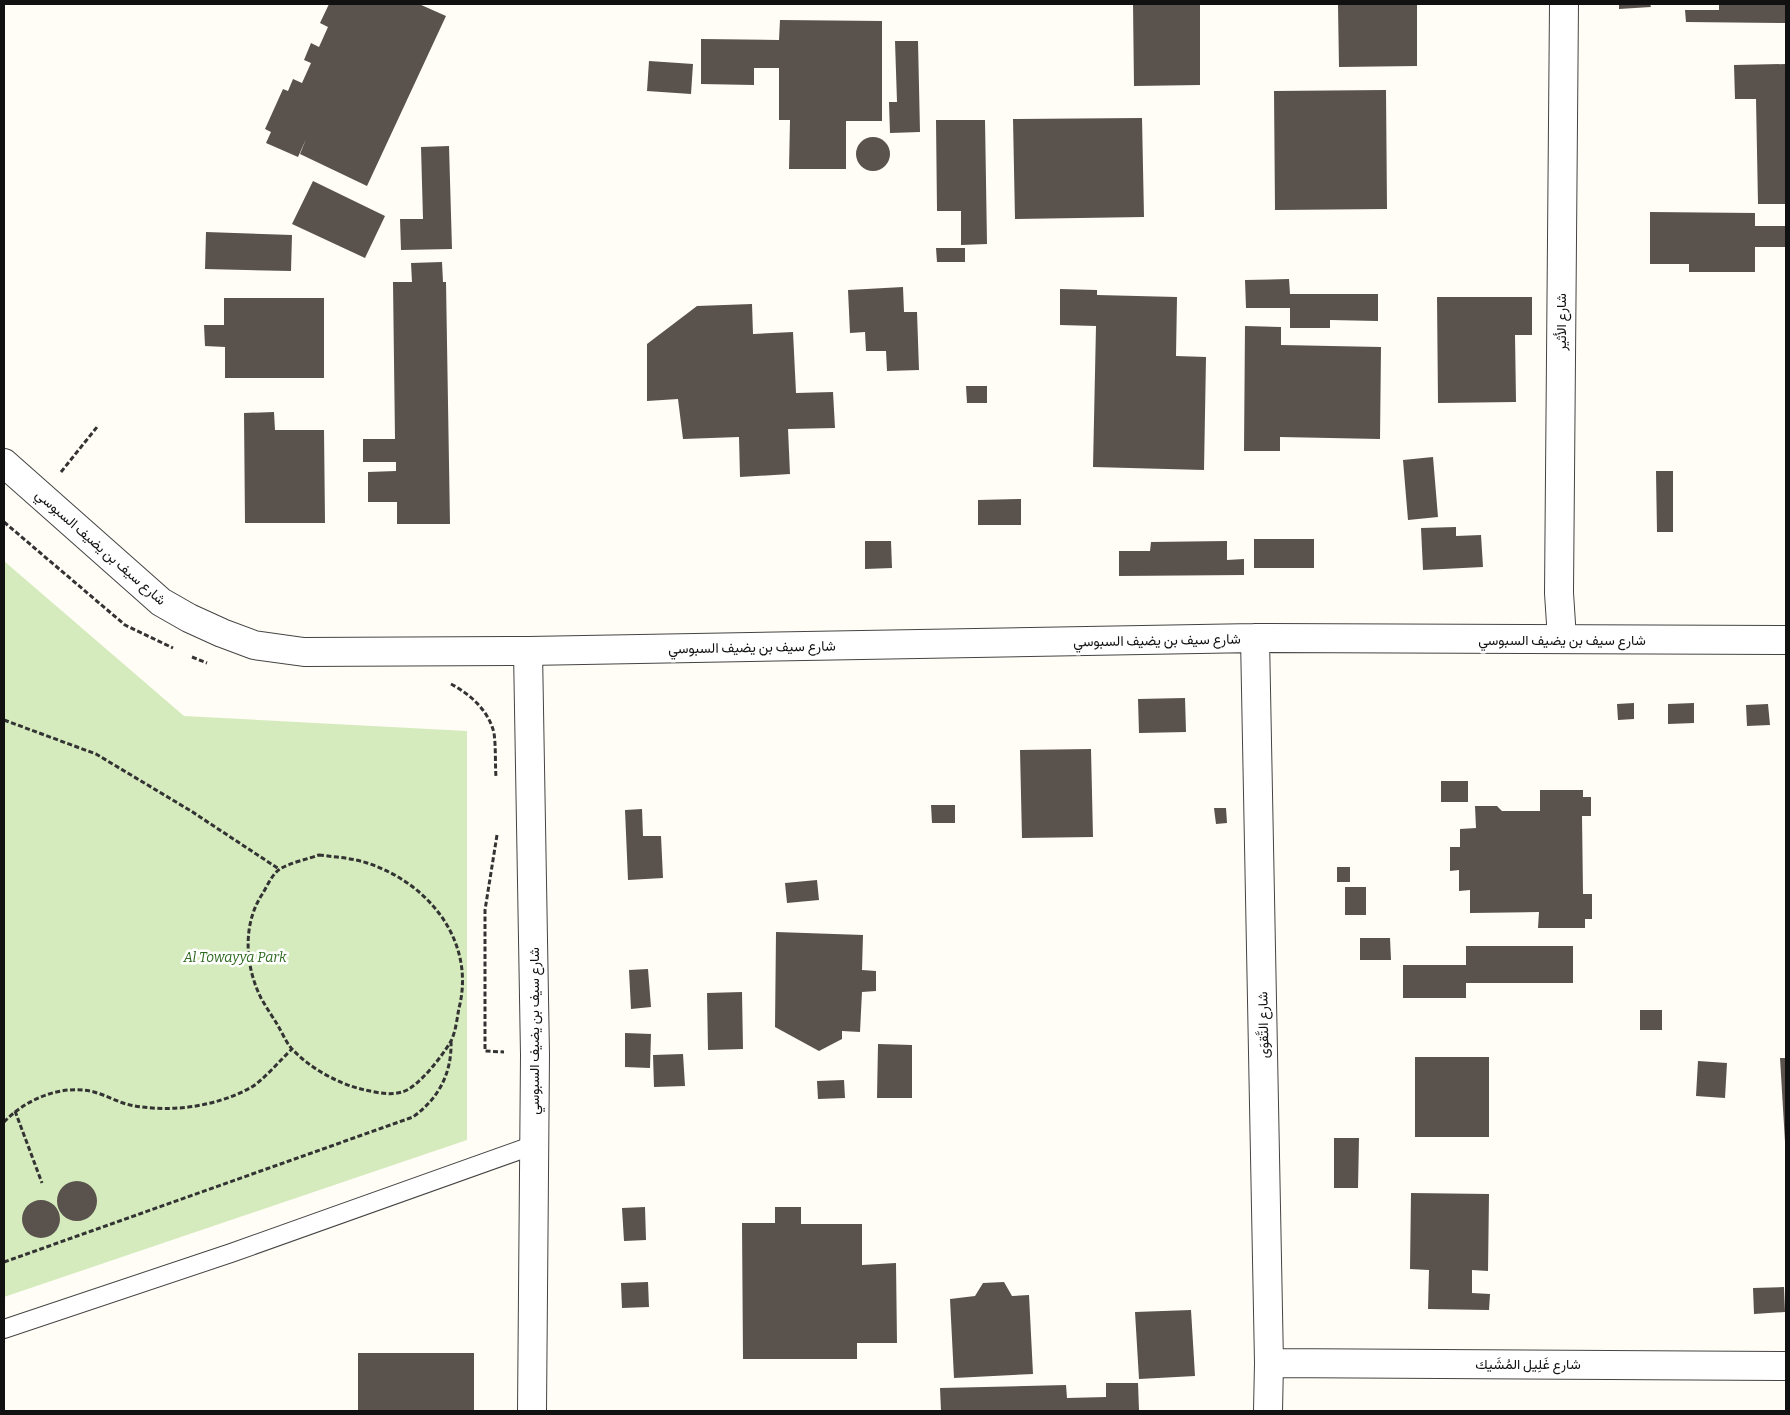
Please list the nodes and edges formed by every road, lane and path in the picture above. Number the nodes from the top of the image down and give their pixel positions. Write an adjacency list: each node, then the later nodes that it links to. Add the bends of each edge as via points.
1 (1564, 4): 7 (street, شارع الأثير)
2 (97, 427): 4 (path)
3 (4, 463): 4 (street, شارع سيف بن يضيف السبوسي)
4 (42, 496): 10 (street, شارع سيف بن يضيف السبوسي, via 161,602 222,634 254,645 304,652)
5 (4, 522): 9 (path, via 125,625)
6 (1255, 638): 7 (street, شارع سيف بن يضيف السبوسي); 10 (street, شارع سيف بن يضيف السبوسي); 27 (street, شارع التَّقوَى)
7 (1562, 639): 8 (street, شارع سيف بن يضيف السبوسي)
8 (1786, 640)
9 (176, 649)
10 (528, 652): 20 (street, شارع سيف بن يضيف السبوسي)
11 (185, 653): 12 (path)
12 (213, 664)
13 (447, 682): 15 (path, via 477,702 487,717 494,732)
14 (4, 720): 17 (path, via 96,754)
15 (496, 781)
16 (498, 831): 20 (path, via 485,910 485,1051)
17 (279, 869): 18 (path, via 319,855 344,858 391,873 430,901 456,943 462,968 463,992); 19 (path, via 257,902 251,920 249,960 261,998)
18 (451, 1040): 19 (path, via 422,1080 403,1092 376,1093 351,1087 328,1076); 25 (path, via 452,1055 443,1084 436,1097 413,1117)
19 (292, 1049): 21 (path, via 251,1087 224,1099 196,1106 130,1105 90,1091 70,1090 32,1100)
20 (535, 1055): 23 (street, شارع سيف بن يضيف السبوسي)
21 (15, 1110): 22 (path); 24 (path)
22 (4, 1122)
23 (534, 1145): 26 (lane); 29 (street, شارع سيف بن يضيف السبوسي)
24 (42, 1183)
25 (4, 1262)
26 (4, 1329)
27 (1269, 1363): 28 (street, شارع غَلِيل المُشَيك); 30 (street, شارع التَّقوَى)
28 (1786, 1366)
29 (532, 1411)
30 (1268, 1411)

